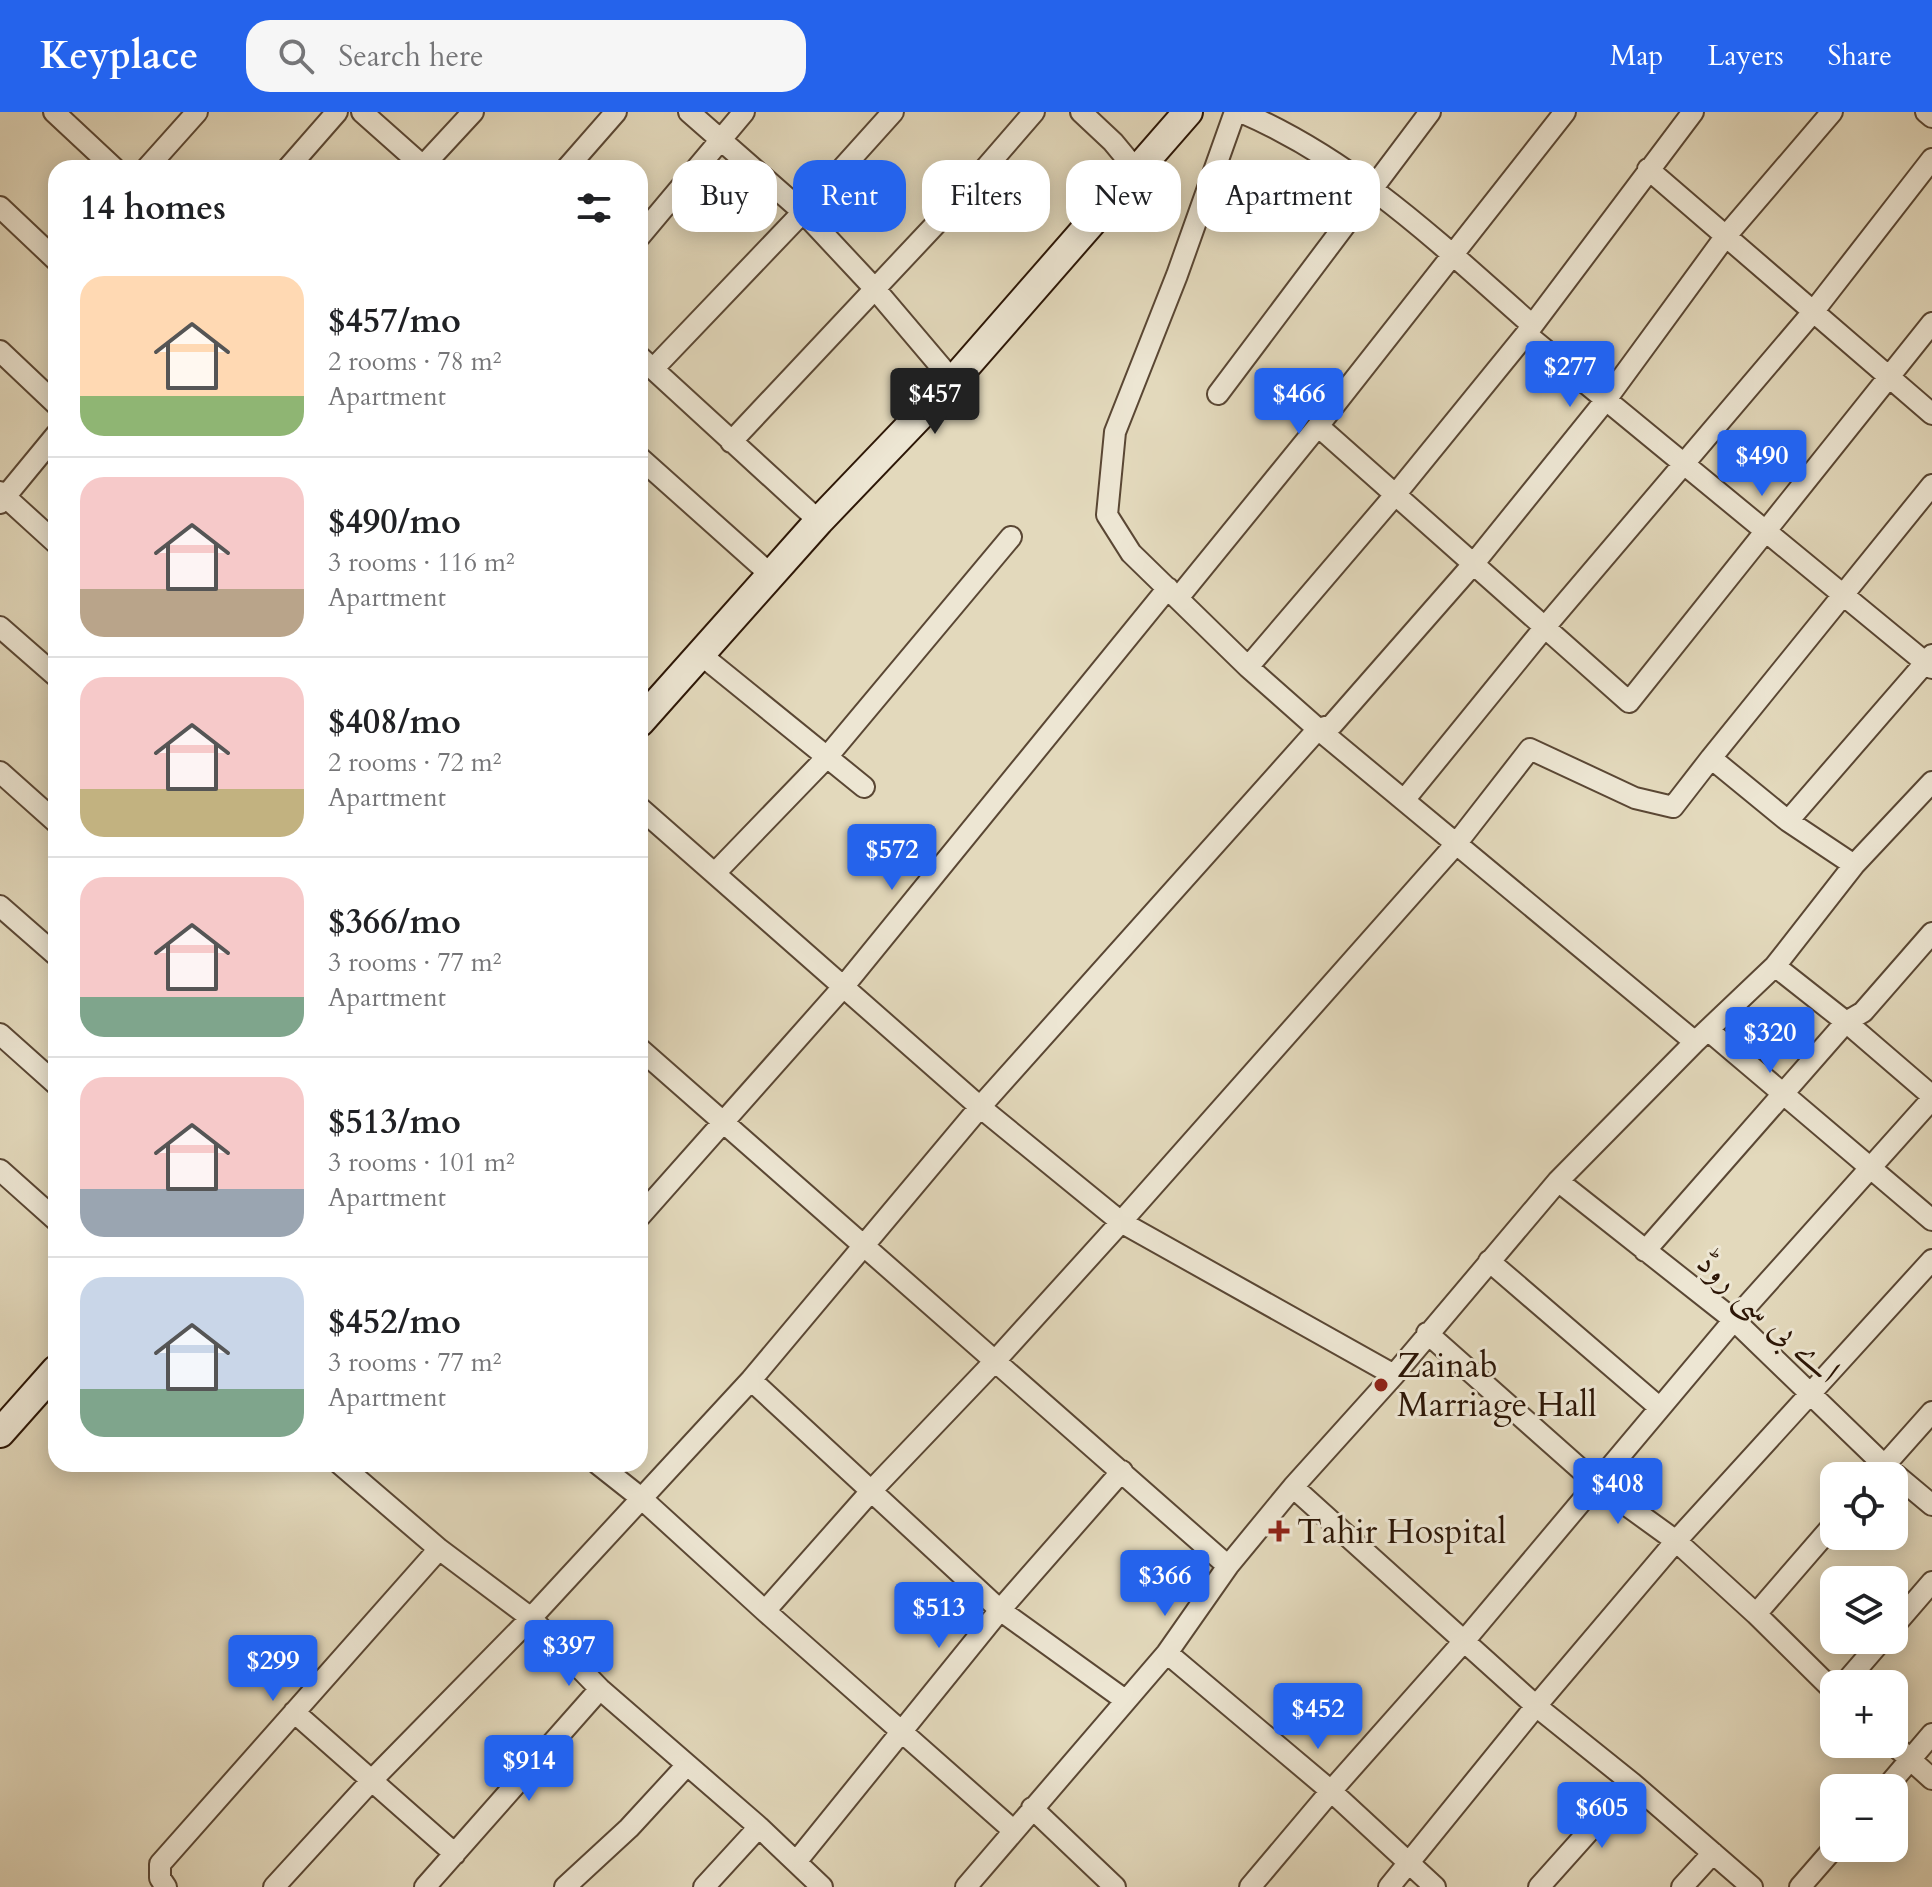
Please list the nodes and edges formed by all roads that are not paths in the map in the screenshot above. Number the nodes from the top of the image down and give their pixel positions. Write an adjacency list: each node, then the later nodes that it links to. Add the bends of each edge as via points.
1 (197, 112): 23 (street)
2 (337, 112): 24 (street)
3 (362, 112): 25 (street)
4 (473, 112): 26 (street)
5 (616, 112): 27 (street)
6 (689, 112): 20 (street)
7 (744, 112): 20 (street)
8 (893, 112): 28 (street)
9 (1034, 112): 45 (street)
10 (1081, 112): 29 (street)
11 (1188, 112): 30 (street)
12 (1238, 112): 31 (street, via 1274,126); 72 (street, via 1115,432 1107,515 1131,553)
13 (1430, 112): 33 (street)
14 (1565, 112): 44 (street)
15 (1693, 112): 32 (street)
16 (1832, 112): 42 (street)
17 (1926, 112): 19 (street)
18 (57, 113): 22 (street)
19 (1932, 117)
20 (720, 139): 35 (street); 38 (street)
21 (1932, 159): 46 (street)
22 (106, 160)
23 (154, 160)
24 (295, 160)
25 (416, 160)
26 (430, 160)
27 (574, 160)
28 (850, 160)
29 (1128, 160)
30 (1147, 160)
31 (1330, 160)
32 (1648, 169): 42 (street); 48 (street)
33 (1380, 179)
34 (1380, 194): 44 (street)
35 (793, 203)
36 (0, 207): 43 (street)
37 (793, 222): 50 (street)
38 (648, 226)
39 (822, 232): 45 (street)
40 (1084, 232): 53 (street)
41 (1340, 232): 54 (street)
42 (1725, 237): 46 (street); 56 (street)
43 (48, 252)
44 (1453, 255): 48 (street); 58 (street)
45 (875, 289): 53 (street); 59 (street)
46 (1813, 312): 52 (street); 61 (street)
47 (1932, 323): 52 (street)
48 (1529, 329): 56 (street); 64 (street)
49 (0, 351): 55 (street)
50 (648, 362)
51 (648, 364): 59 (street)
52 (1888, 379): 57 (street); 67 (street)
53 (953, 381): 66 (street)
54 (1218, 394)
55 (48, 396)
56 (1605, 401): 61 (street); 70 (street)
57 (1932, 414)
58 (1318, 426): 64 (street); 72 (street)
59 (731, 442): 66 (street)
60 (48, 444): 65 (street)
61 (1684, 462): 67 (street); 75 (street)
62 (648, 465): 71 (street)
63 (1932, 485): 73 (street)
64 (1395, 495): 70 (street); 78 (street)
65 (2, 497): 68 (street)
66 (819, 521): 71 (street)
67 (1764, 530): 73 (street); 75 (street, via 1629,702)
68 (48, 536)
69 (1011, 537): 82 (street)
70 (1475, 562): 75 (street); 81 (street, via 1332,725)
71 (770, 574): 76 (street)
72 (1173, 593): 78 (street); 98 (street)
73 (1842, 596): 77 (street); 83 (street)
74 (0, 627): 79 (street)
75 (1545, 627): 87 (street)
76 (700, 654): 80 (street); 82 (street)
77 (1930, 662): 90 (street)
78 (1248, 667): 81 (street)
79 (48, 669)
80 (648, 706)
81 (1318, 729): 87 (street); 106 (street)
82 (827, 757): 86 (street); 93 (street)
83 (1711, 758): 90 (street); 91 (street, via 1673,807 1635,798 1530,749)
84 (0, 772): 88 (street)
85 (1932, 782): 92 (street)
86 (864, 787)
87 (1405, 799): 91 (street)
88 (48, 815)
89 (648, 815): 93 (street)
90 (1788, 821): 92 (street)
91 (1456, 844): 101 (street); 114 (street)
92 (1854, 865): 97 (street)
93 (715, 873): 98 (street)
94 (0, 906): 96 (street)
95 (1932, 933): 99 (street, via 1863,1012)
96 (48, 948)
97 (1775, 966): 99 (street); 101 (street)
98 (844, 986): 106 (street); 107 (street)
99 (1846, 1022): 104 (street); 105 (street)
100 (0, 1034): 103 (street)
101 (1701, 1036): 104 (street); 110 (street)
102 (648, 1056): 107 (street)
103 (48, 1077)
104 (1783, 1094): 108 (street); 116 (street)
105 (1932, 1097): 108 (street)
106 (980, 1107): 114 (street); 115 (street)
107 (724, 1123): 111 (street); 115 (street)
108 (1870, 1168): 113 (street); 119 (street)
109 (0, 1170): 112 (street)
110 (1558, 1181): 116 (street, اے بی سی روڈ); 118 (street)
111 (648, 1207)
112 (48, 1213)
113 (1932, 1220)
114 (1121, 1222): 121 (street); 122 (street)
115 (863, 1246): 121 (street); 124 (street)
116 (1645, 1251): 119 (street, اے بی سی روڈ)
117 (1932, 1260): 125 (street)
118 (1489, 1261): 120 (street); 126 (street)
119 (1734, 1320): 125 (street, اے بی سی روڈ); 126 (street)
120 (1427, 1333): 122 (street); 134 (street)
121 (996, 1360): 131 (street); 137 (street)
122 (1394, 1375): 135 (street)
123 (48, 1379): 128 (street)
124 (751, 1380): 137 (street); 138 (street)
125 (1809, 1393): 129 (street, اے بی سی روڈ); 141 (street)
126 (1660, 1408): 134 (street)
127 (1932, 1412): 130 (street)
128 (0, 1433)
129 (1872, 1462)
130 (1888, 1462)
131 (1122, 1471): 143 (street); 145 (street)
132 (349, 1472): 142 (street)
133 (608, 1472): 138 (street)
134 (1596, 1483): 141 (street); 150 (street)
135 (1293, 1487): 143 (street); 150 (street)
136 (1908, 1489): 139 (street, اے بی سی روڈ)
137 (872, 1490): 145 (street); 147 (street)
138 (641, 1498): 147 (street); 149 (street)
139 (1932, 1505)
140 (1820, 1540): 148 (street)
141 (1676, 1541): 148 (street); 157 (street)
142 (439, 1549): 149 (street); 158 (street)
143 (1228, 1566): 151 (street)
144 (1932, 1582): 146 (street)
145 (1000, 1610): 156 (street); 159 (street)
146 (1908, 1610)
147 (765, 1611): 159 (street)
148 (1756, 1614): 154 (street)
149 (531, 1618): 155 (street); 165 (street)
150 (1465, 1640): 157 (street); 167 (street)
151 (1167, 1653): 156 (street); 167 (street)
152 (1870, 1654): 153 (street)
153 (1856, 1670)
154 (1820, 1677)
155 (600, 1689): 162 (street); 172 (street)
156 (1125, 1700): 168 (street)
157 (1536, 1706): 166 (street); 175 (street)
158 (294, 1712): 165 (street); 176 (street, via 160,1864)
159 (901, 1731): 170 (street); 173 (street)
160 (1932, 1734): 161 (street)
161 (1910, 1759): 163 (street); 164 (street)
162 (687, 1765): 169 (street); 179 (street)
163 (1898, 1774)
164 (1932, 1779)
165 (372, 1780): 172 (street); 177 (street)
166 (1632, 1783): 171 (street); 187 (street)
167 (1331, 1791): 175 (street); 184 (street)
168 (1032, 1808): 170 (street); 183 (street)
169 (759, 1827): 173 (street); 180 (street)
170 (1014, 1831): 182 (street)
171 (1713, 1853): 188 (street); 189 (street)
172 (455, 1854): 178 (street)
173 (796, 1862): 181 (street)
174 (1822, 1862): 190 (street)
175 (1410, 1863): 185 (street); 186 (street)
176 (166, 1887)
177 (274, 1887)
178 (425, 1887)
179 (565, 1887)
180 (704, 1887)
181 (822, 1887)
182 (966, 1887)
183 (1115, 1887)
184 (1250, 1887)
185 (1389, 1887)
186 (1435, 1887)
187 (1539, 1887)
188 (1682, 1887)
189 (1752, 1887)
190 (1800, 1887)

